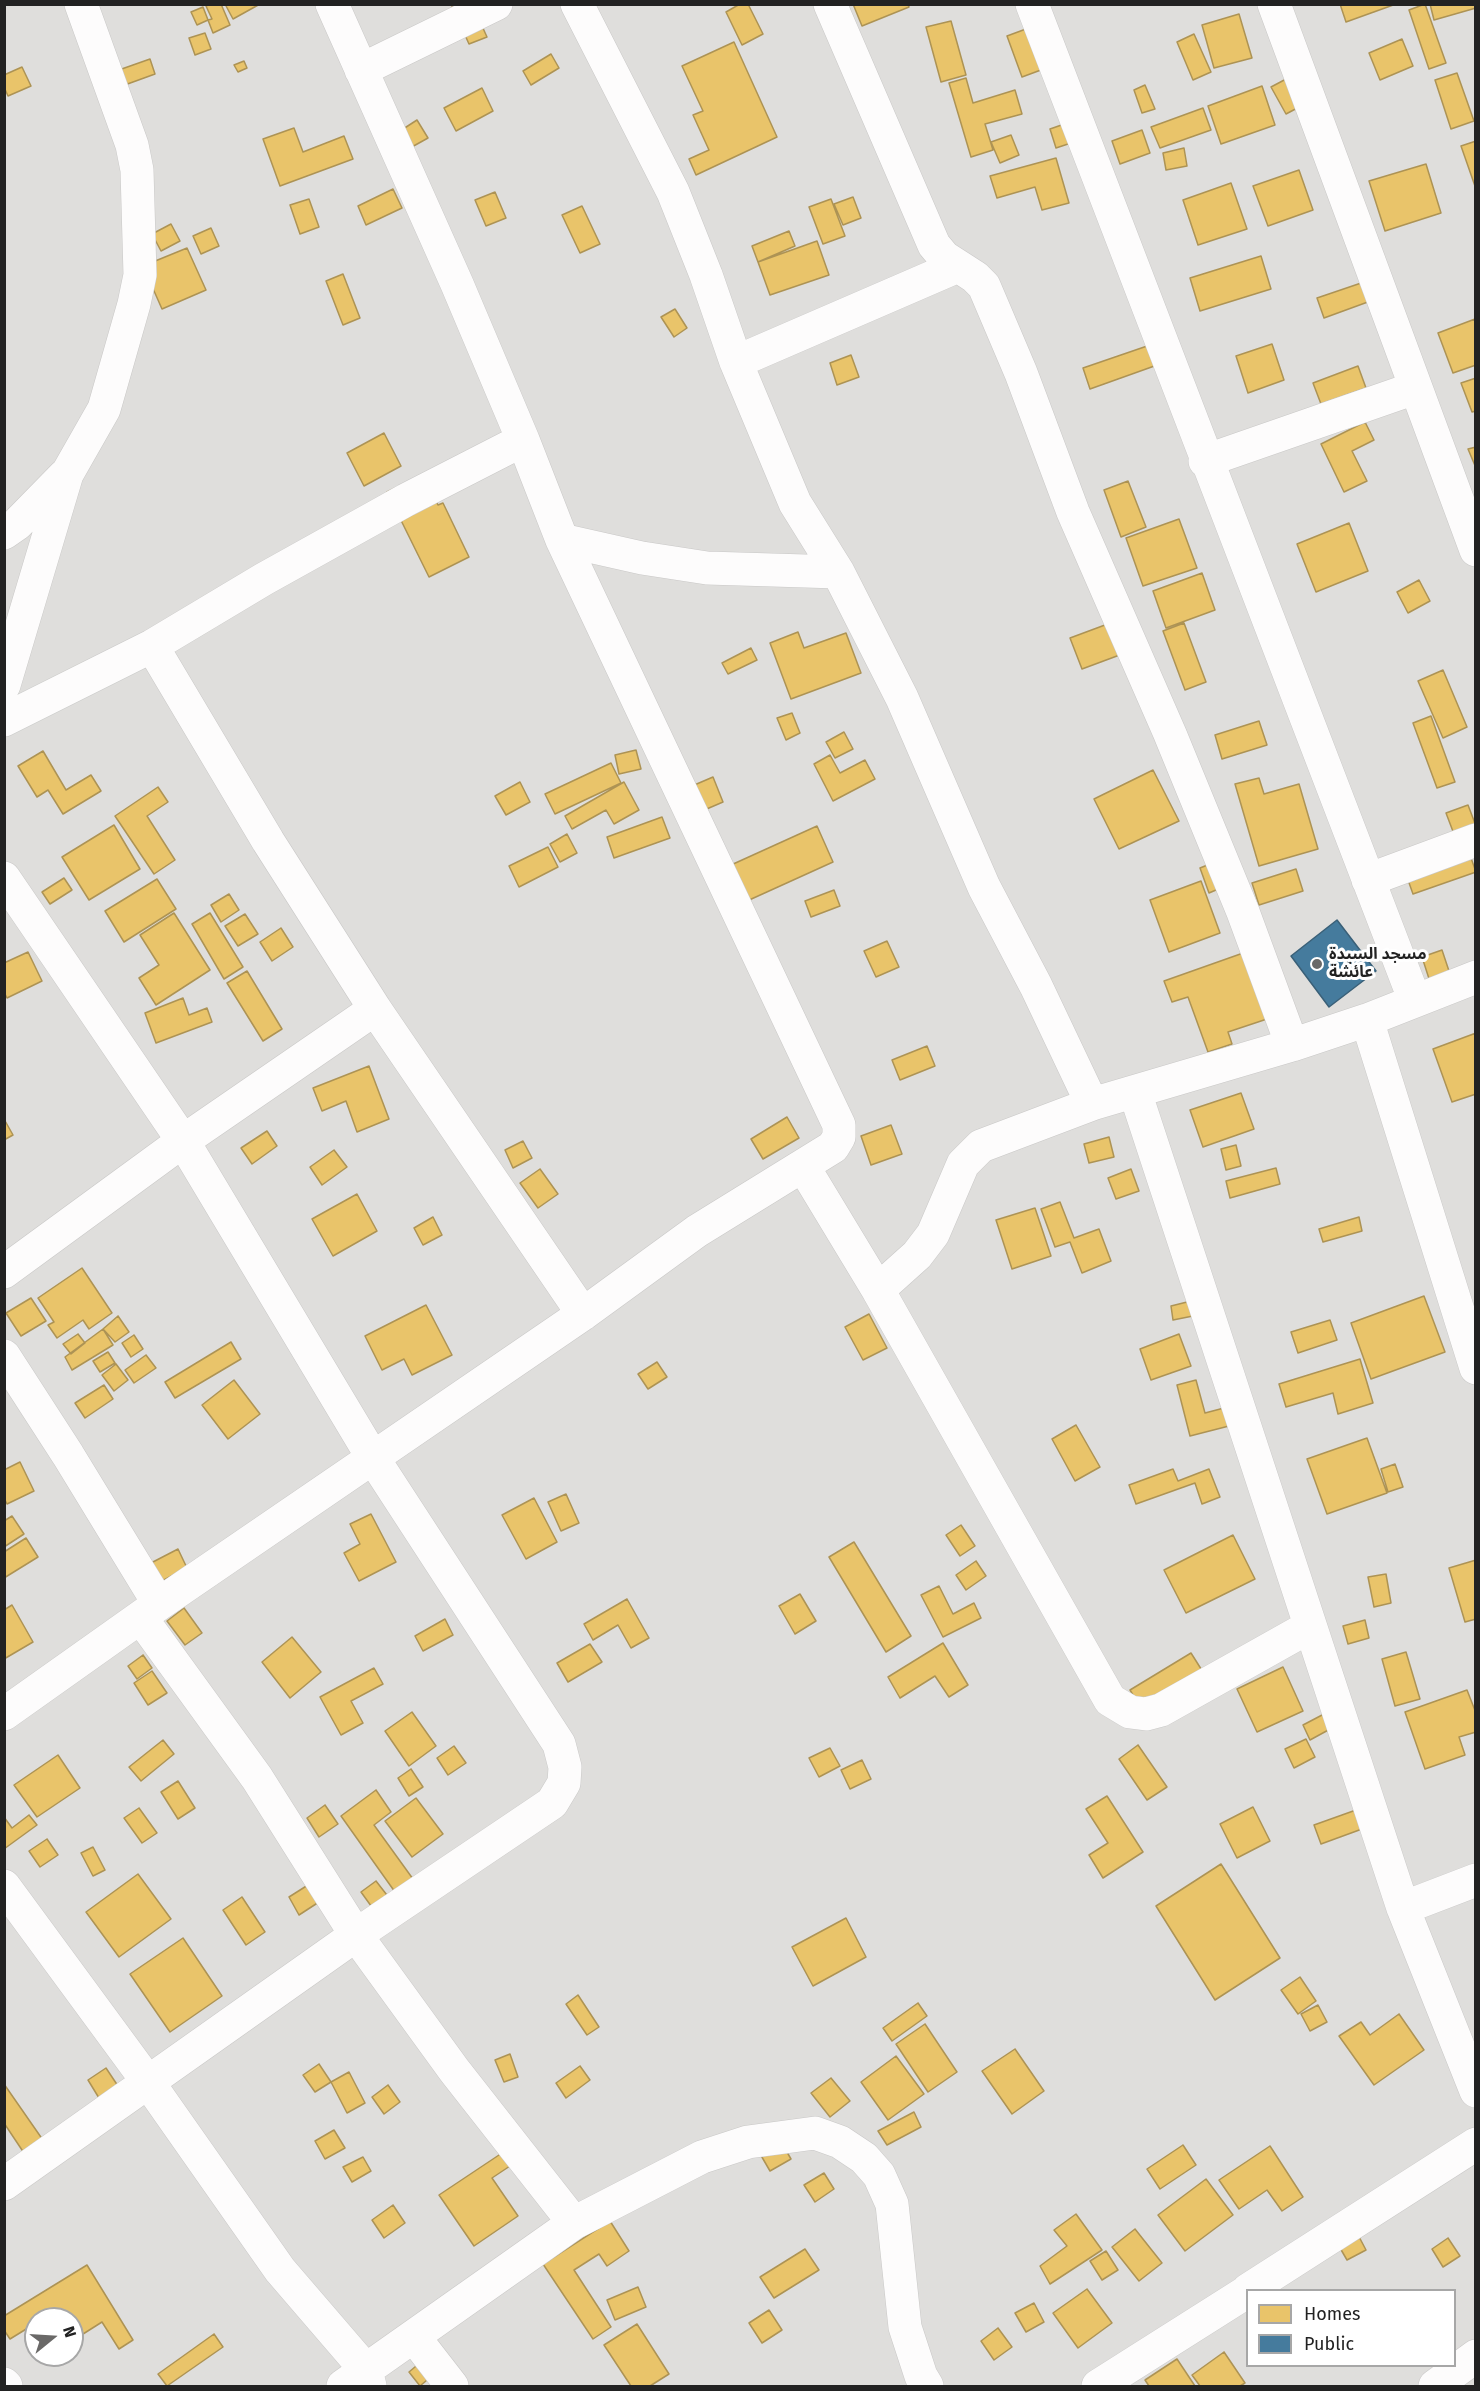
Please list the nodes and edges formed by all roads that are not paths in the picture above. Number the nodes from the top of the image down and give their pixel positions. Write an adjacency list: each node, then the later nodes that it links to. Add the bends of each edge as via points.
1 (81, 4): 14 (street, via 132,145 137,170 140,275 104,409)
2 (332, 4): 8 (street)
3 (496, 4): 8 (street)
4 (577, 4): 10 (street, via 673,192)
5 (830, 4): 9 (street, via 934,245)
6 (1032, 4): 13 (street)
7 (1274, 4): 11 (street)
8 (361, 69): 12 (street)
9 (957, 266): 10 (street); 29 (street, via 984,286 1073,513 1170,734)
10 (736, 362): 18 (street, via 795,503)
11 (1415, 388): 13 (street); 17 (street)
12 (523, 440): 16 (street); 19 (street, via 406,500)
13 (1205, 461): 24 (street)
14 (67, 474): 15 (street); 20 (street)
15 (4, 532)
16 (562, 540): 18 (street, via 707,568); 33 (street, via 838,1125 833,1147)
17 (1476, 550)
18 (838, 572): 31 (street, via 902,698 984,887)
19 (152, 646): 21 (street); 27 (street, via 268,841)
20 (4, 685)
21 (4, 720)
22 (1476, 840): 24 (street)
23 (4, 878): 32 (street)
24 (1368, 880): 26 (street)
25 (1476, 977): 26 (street)
26 (1415, 1000): 28 (street)
27 (375, 1009): 32 (street); 36 (street)
28 (1367, 1020): 29 (street); 38 (street)
29 (1292, 1045): 30 (street)
30 (1136, 1092): 31 (street); 41 (street)
31 (1092, 1104): 35 (street, via 981,1146 963,1164 933,1234 917,1256)
32 (183, 1142): 34 (street); 39 (street)
33 (802, 1166): 35 (street); 36 (street, via 697,1231)
34 (4, 1272)
35 (878, 1290): 41 (street, via 1110,1700 1130,1712 1146,1714 1161,1710)
36 (583, 1314): 39 (street)
37 (4, 1356): 40 (street)
38 (1476, 1368)
39 (373, 1458): 40 (street); 46 (street, via 559,1744 565,1767 564,1783 552,1803)
40 (150, 1611): 42 (street); 46 (street)
41 (1309, 1627): 45 (street)
42 (4, 1714)
43 (1476, 1880): 45 (street)
44 (4, 1886): 47 (street)
45 (1403, 1908): 48 (street)
46 (356, 1935): 47 (street); 51 (street, via 454,2070)
47 (148, 2082): 50 (street); 56 (street)
48 (1476, 2091)
49 (1476, 2144): 52 (street)
50 (4, 2184)
51 (574, 2223): 54 (street); 58 (street, via 702,2157 748,2142 815,2133 840,2142 864,2158 879,2175 892,2204 905,2327)
52 (1251, 2289)
53 (1246, 2292): 59 (street)
54 (414, 2337): 56 (street); 57 (street)
55 (1476, 2356): 60 (street)
56 (360, 2381)
57 (452, 2386)
58 (927, 2386)
59 (1098, 2386)
60 (1435, 2386)

